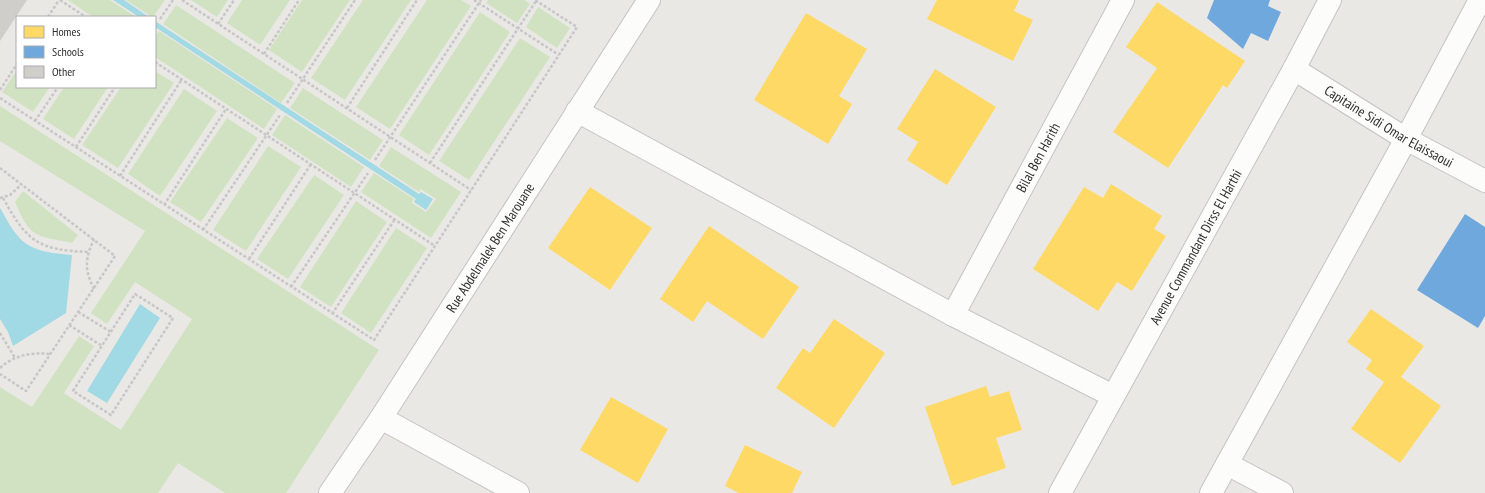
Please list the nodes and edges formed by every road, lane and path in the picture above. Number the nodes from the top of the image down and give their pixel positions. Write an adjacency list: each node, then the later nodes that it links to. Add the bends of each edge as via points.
1 (60, 0): 15 (path); 16 (path)
2 (173, 0): 17 (path)
3 (182, 0): 18 (path)
4 (234, 0): 18 (path)
5 (299, 0): 20 (path)
6 (355, 0): 26 (path)
7 (417, 0): 32 (path)
8 (474, 0): 14 (path)
9 (536, 0): 19 (path); 21 (path, via 577,27)
10 (649, 0): 34 (street, Rue Abdelmalek Ben Marouane)
11 (1123, 0): 63 (street, Bilal Ben Harith)
12 (1330, 0): 24 (street, Avenue Commandant Dirss El Harthi)
13 (1480, 0): 39 (street)
14 (480, 2): 19 (path); 38 (path)
15 (49, 16)
16 (84, 16)
17 (160, 19)
18 (218, 24): 20 (path)
19 (519, 29): 21 (path); 42 (path)
20 (264, 54): 26 (path)
21 (559, 55): 49 (path)
22 (156, 63): 25 (path)
23 (16, 66): 29 (path)
24 (1294, 68): 39 (street, Capitaine Sidi Omar Elaissaoui); 72 (street, Avenue Commandant Dirss El Harthi)
25 (182, 79): 33 (path); 46 (path)
26 (302, 79): 31 (path); 32 (path)
27 (57, 88): 36 (path)
28 (114, 88): 40 (path)
29 (0, 90)
30 (0, 98): 36 (path)
31 (287, 104)
32 (347, 108): 38 (path)
33 (226, 109): 37 (path); 52 (path)
34 (577, 111): 63 (street); 73 (street, Rue Abdelmalek Ben Marouane)
35 (280, 115): 37 (path)
36 (35, 121): 40 (path)
37 (266, 135): 43 (path); 54 (path)
38 (391, 137): 41 (path); 42 (path)
39 (1406, 139): 47 (street, Capitaine Sidi Omar Elaissaoui); 74 (street)
40 (76, 147): 46 (path)
41 (375, 160)
42 (430, 163): 49 (path)
43 (311, 164): 50 (path); 58 (path)
44 (0, 168): 48 (path)
45 (368, 173): 50 (path)
46 (120, 176): 52 (path)
47 (1485, 181)
48 (22, 184): 51 (path, via 10,195); 55 (path)
49 (471, 190): 56 (path)
50 (354, 192): 53 (path); 59 (path)
51 (1, 198): 57 (path, via 20,227 40,243 52,248)
52 (164, 205): 54 (path)
53 (395, 219): 56 (path); 62 (path)
54 (203, 230): 58 (path)
55 (94, 239): 57 (path); 60 (path, via 115,256)
56 (435, 246): 62 (path, via 374,340)
57 (88, 252): 60 (path, via 86,265)
58 (249, 259): 59 (path)
59 (291, 287): 62 (path)
60 (94, 289): 61 (path)
61 (78, 312): 64 (path); 65 (path)
62 (332, 314)
63 (953, 315): 72 (street)
64 (69, 325): 67 (path); 68 (path)
65 (111, 332): 67 (path); 67 (path, via 135,294 173,318 111,415 73,392)
66 (0, 333): 69 (path)
67 (102, 346)
68 (50, 354): 69 (path, via 30,353); 71 (path, via 26,391)
69 (15, 358): 70 (path)
70 (0, 368)
71 (0, 374)
72 (1113, 396): 77 (street, Avenue Commandant Dirss El Harthi)
73 (381, 418): 75 (street, Rue Abdelmalek Ben Marouane); 76 (street)
74 (1227, 464): 78 (street); 79 (street)
75 (330, 493)
76 (518, 493)
77 (1060, 493)
78 (1211, 493)
79 (1282, 493)

